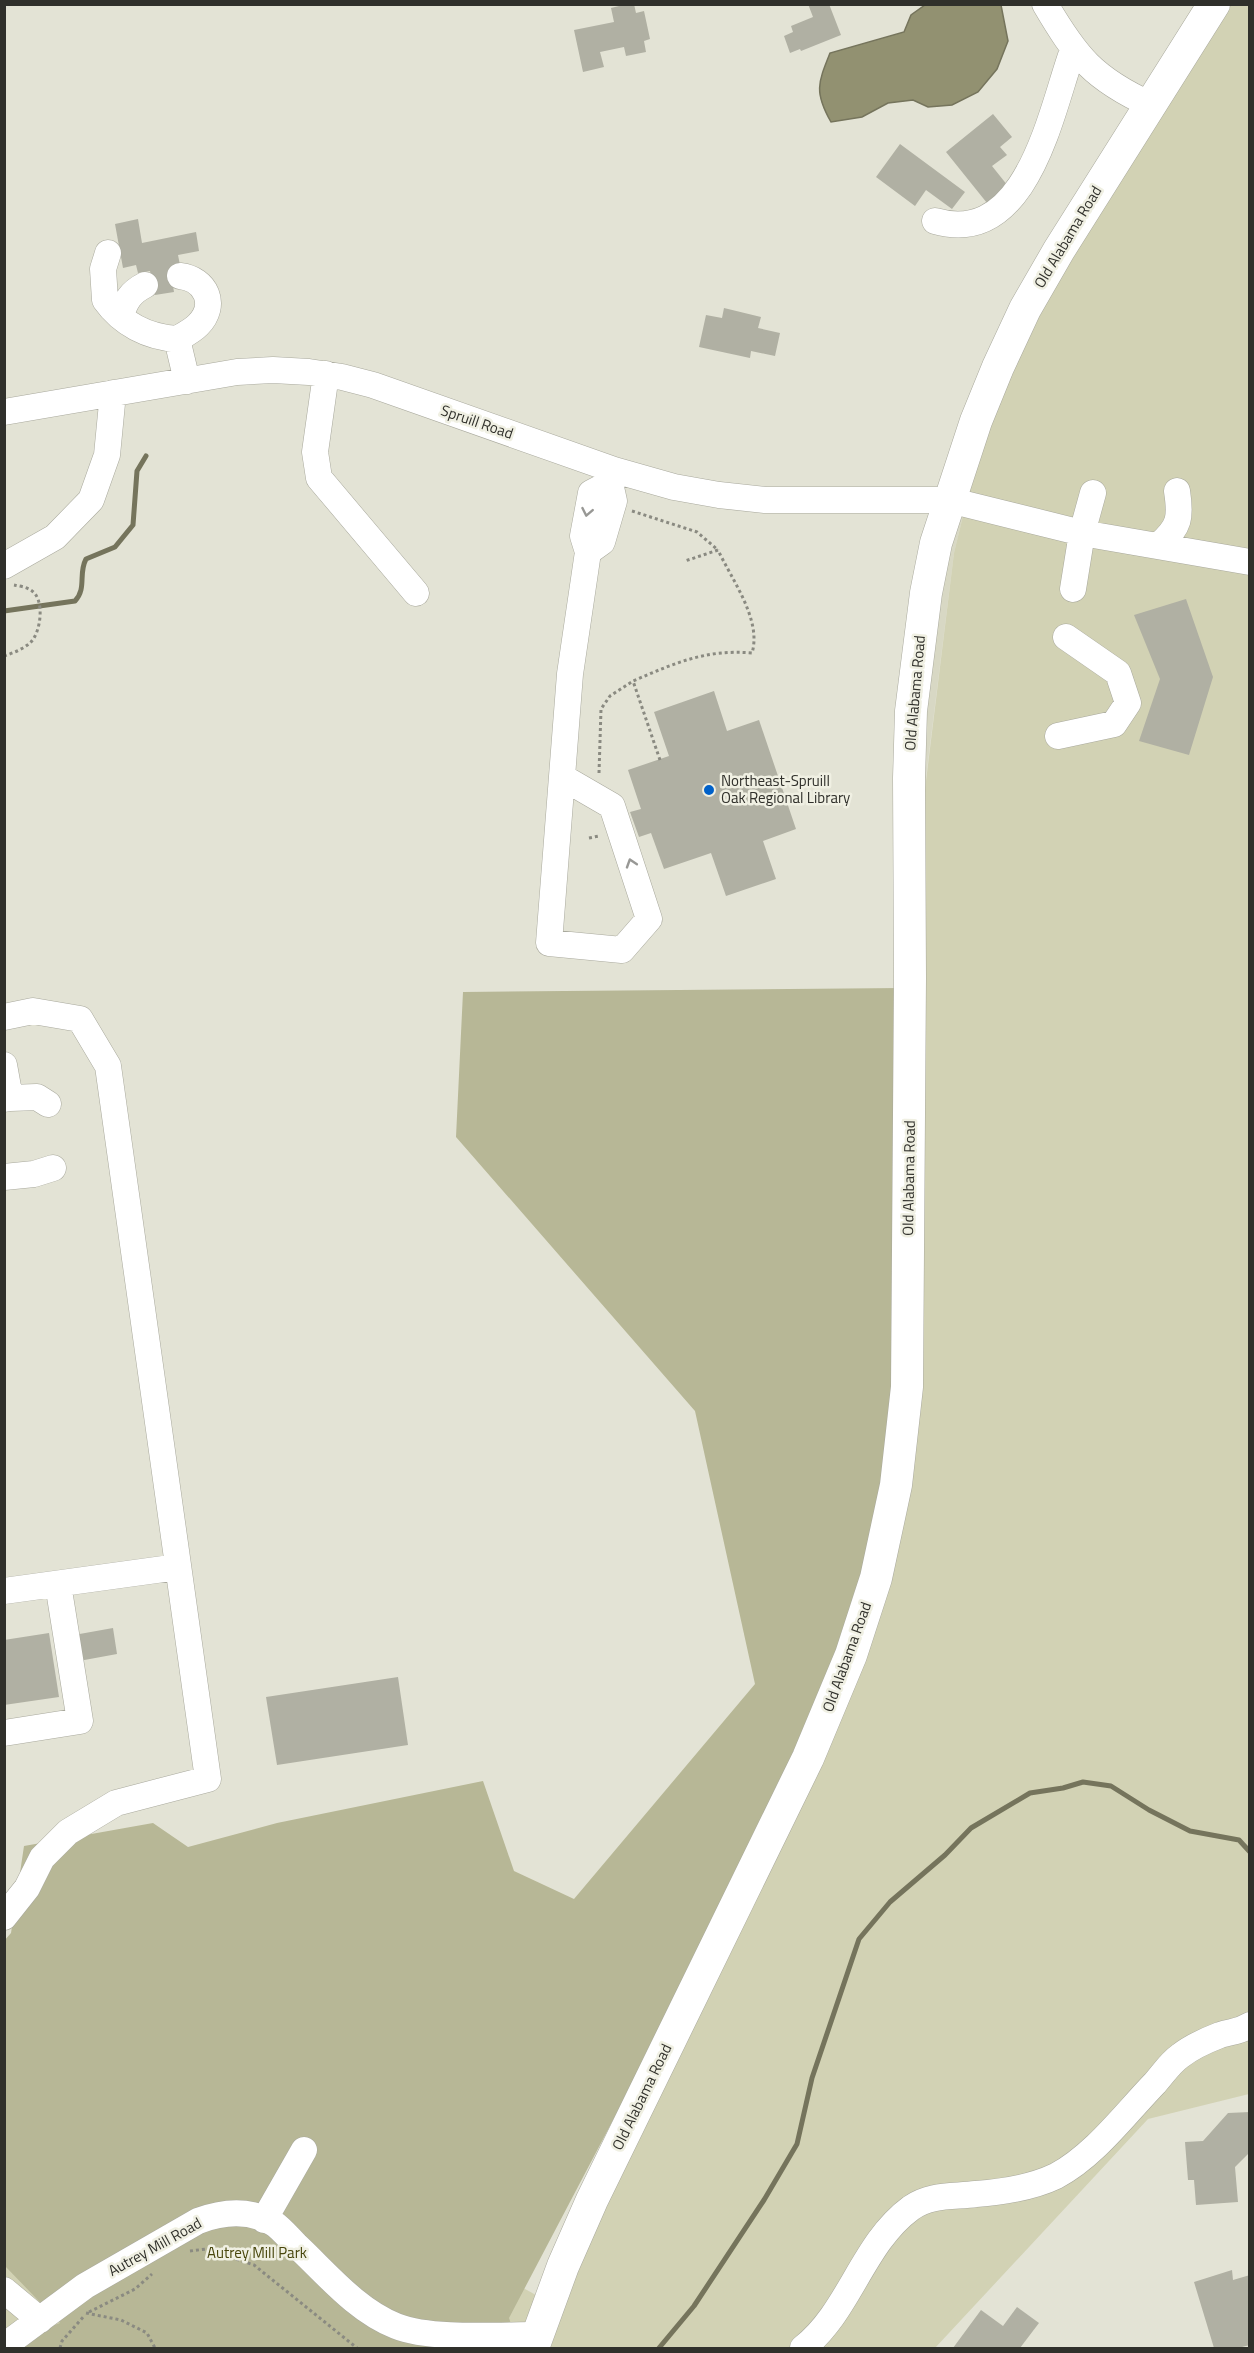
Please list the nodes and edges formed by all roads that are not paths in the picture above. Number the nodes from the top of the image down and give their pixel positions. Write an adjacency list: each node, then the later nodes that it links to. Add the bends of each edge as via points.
1 (1045, 4): 3 (street)
2 (1214, 4): 4 (main road, Old Alabama Road)
3 (1074, 50): 4 (street, via 1103,79); 5 (street, via 1044,143 1008,201 979,221 949,224)
4 (1151, 105): 18 (main road, Old Alabama Road, via 1025,309 976,421)
5 (935, 220)
6 (108, 253): 9 (street, via 103,269 105,300)
7 (180, 276): 10 (street, via 195,279 203,286 209,303 199,324)
8 (145, 285): 9 (street, via 131,295)
9 (121, 316): 10 (street, via 140,331)
10 (177, 339): 12 (street)
11 (326, 374): 12 (street, Spruill Road, via 273,370); 15 (street, Spruill Road, via 373,385); 24 (street, via 315,452 319,478)
12 (187, 381): 13 (street, Spruill Road)
13 (113, 393): 14 (street, Spruill Road); 22 (street, via 108,455 91,500 55,537)
14 (4, 412)
15 (612, 486): 18 (street, Spruill Road, via 674,487 765,500); 27 (street, via 602,542 588,552 571,657)
16 (1177, 491): 20 (street, via 1178,523)
17 (1093, 493): 19 (street)
18 (949, 500): 19 (street, Spruill Road); 44 (main road, Old Alabama Road, via 926,593 911,711 907,1388 896,1485 876,1578 850,1656 808,1758 592,2200)
19 (1082, 533): 20 (street, Spruill Road); 23 (street)
20 (1159, 545): 21 (street, Spruill Road)
21 (1250, 562)
22 (7, 575)
23 (1073, 589)
24 (416, 593)
25 (1066, 637): 26 (street, via 1118,673 1128,703 1114,724)
26 (1058, 736)
27 (562, 777): 27 (street, one-way to 27, via 549,943 622,950 649,919 612,806)
28 (4, 1017): 34 (street, via 33,1011 80,1019 108,1066)
29 (4, 1065): 30 (street)
30 (7, 1098): 31 (street, via 37,1097)
31 (48, 1104)
32 (53, 1168): 33 (street)
33 (4, 1177)
34 (178, 1567): 35 (street); 38 (street, via 208,1779 117,1803 68,1832 42,1858 27,1888)
35 (57, 1584): 36 (street); 37 (street, via 80,1721)
36 (4, 1591)
37 (4, 1733)
38 (4, 1917)
39 (1250, 2025): 46 (street, via 1239,2032 1222,2034 1180,2056 1077,2164 1015,2190 936,2197 909,2210 853,2280 840,2306)
40 (304, 2150): 41 (street)
41 (264, 2220): 43 (street, Autrey Mill Road, via 244,2213 198,2221 85,2286); 44 (street, Autrey Mill Road, via 273,2223 359,2304 398,2327 428,2334)
42 (4, 2290): 43 (street)
43 (40, 2320): 45 (street, Autrey Mill Road)
44 (535, 2342)
45 (4, 2346)
46 (803, 2349)

